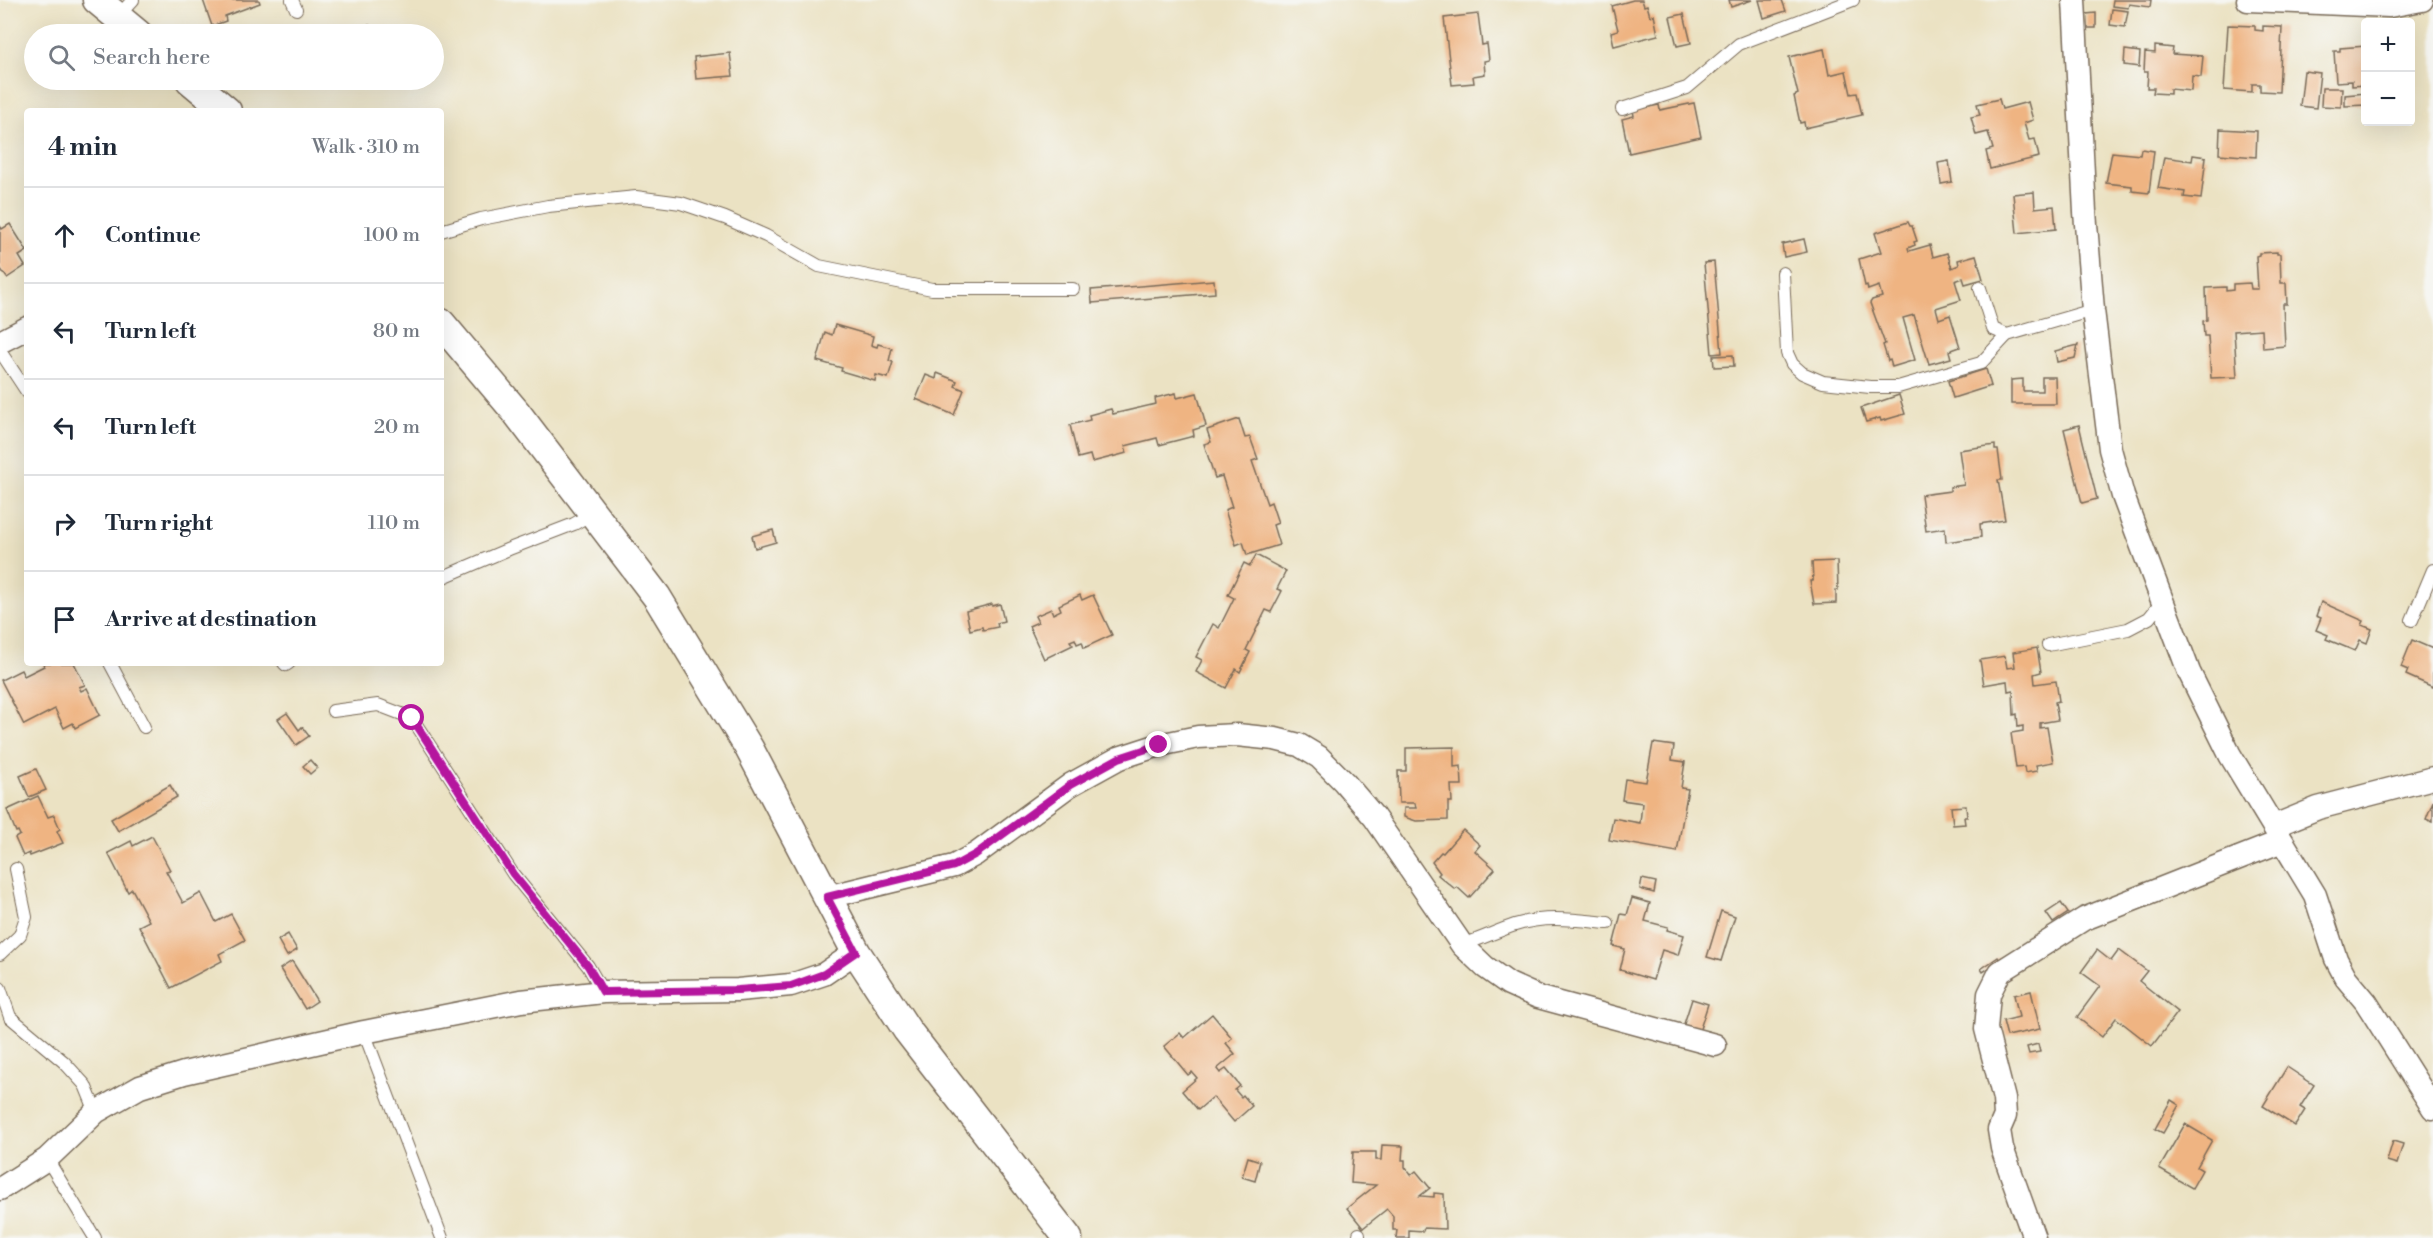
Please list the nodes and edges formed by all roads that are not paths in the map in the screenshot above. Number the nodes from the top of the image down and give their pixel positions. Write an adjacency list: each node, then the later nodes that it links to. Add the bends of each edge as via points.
1 (1853, 0): 7 (lane, via 1739,44 1687,88)
2 (2074, 0): 12 (street)
3 (2248, 0): 4 (street, via 2389,6)
4 (2422, 0)
5 (202, 90): 6 (street)
6 (223, 108)
7 (1622, 109)
8 (444, 230): 11 (lane, via 548,206 636,196 681,203 724,218 819,266 932,289)
9 (1783, 273): 15 (lane, via 1787,353 1791,364 1823,382 1898,387 1981,363)
10 (1980, 288): 15 (lane, via 1993,329)
11 (1073, 289)
12 (2093, 309): 15 (lane); 22 (street, via 2110,449)
13 (444, 327): 19 (street)
14 (24, 330): 16 (street)
15 (2007, 335)
16 (0, 342)
17 (0, 351): 18 (lane)
18 (24, 387)
19 (594, 513): 21 (lane); 31 (street, via 657,597 717,693)
20 (2433, 570): 23 (lane)
21 (444, 577)
22 (2162, 602): 24 (lane, via 2149,618 2128,629); 29 (street, via 2199,693 2230,755)
23 (2412, 620)
24 (2048, 645)
25 (112, 666): 27 (lane)
26 (333, 711): 37 (lane, via 378,705 412,718 513,874 588,966)
27 (144, 727)
28 (2433, 778): 29 (street, via 2318,808)
29 (2278, 834): 40 (street, via 2315,895 2346,978 2366,1002); 47 (street, via 2085,919 2000,972 1989,994 1986,1029 2004,1099 2005,1116 1999,1130 2002,1148)
30 (16, 869): 35 (lane, via 26,917 20,935)
31 (827, 897): 33 (street, via 954,866 1070,785 1119,758 1198,737 1237,735 1299,745 1319,757 1374,817); 34 (street)
32 (1608, 923): 33 (lane, via 1542,919)
33 (1462, 945): 39 (street, via 1509,984 1538,997)
34 (856, 952): 37 (street, via 824,974 791,986); 46 (street, via 907,1030)
35 (0, 954)
36 (0, 988): 41 (lane, via 10,1017 85,1085)
37 (603, 992): 38 (street, via 521,1001)
38 (364, 1032): 41 (street, via 184,1073 140,1087); 45 (lane)
39 (1715, 1045)
40 (2433, 1108)
41 (96, 1112): 42 (street)
42 (47, 1159): 43 (street); 44 (lane)
43 (0, 1189)
44 (95, 1238)
45 (442, 1238)
46 (1068, 1238)
47 (2034, 1238)

